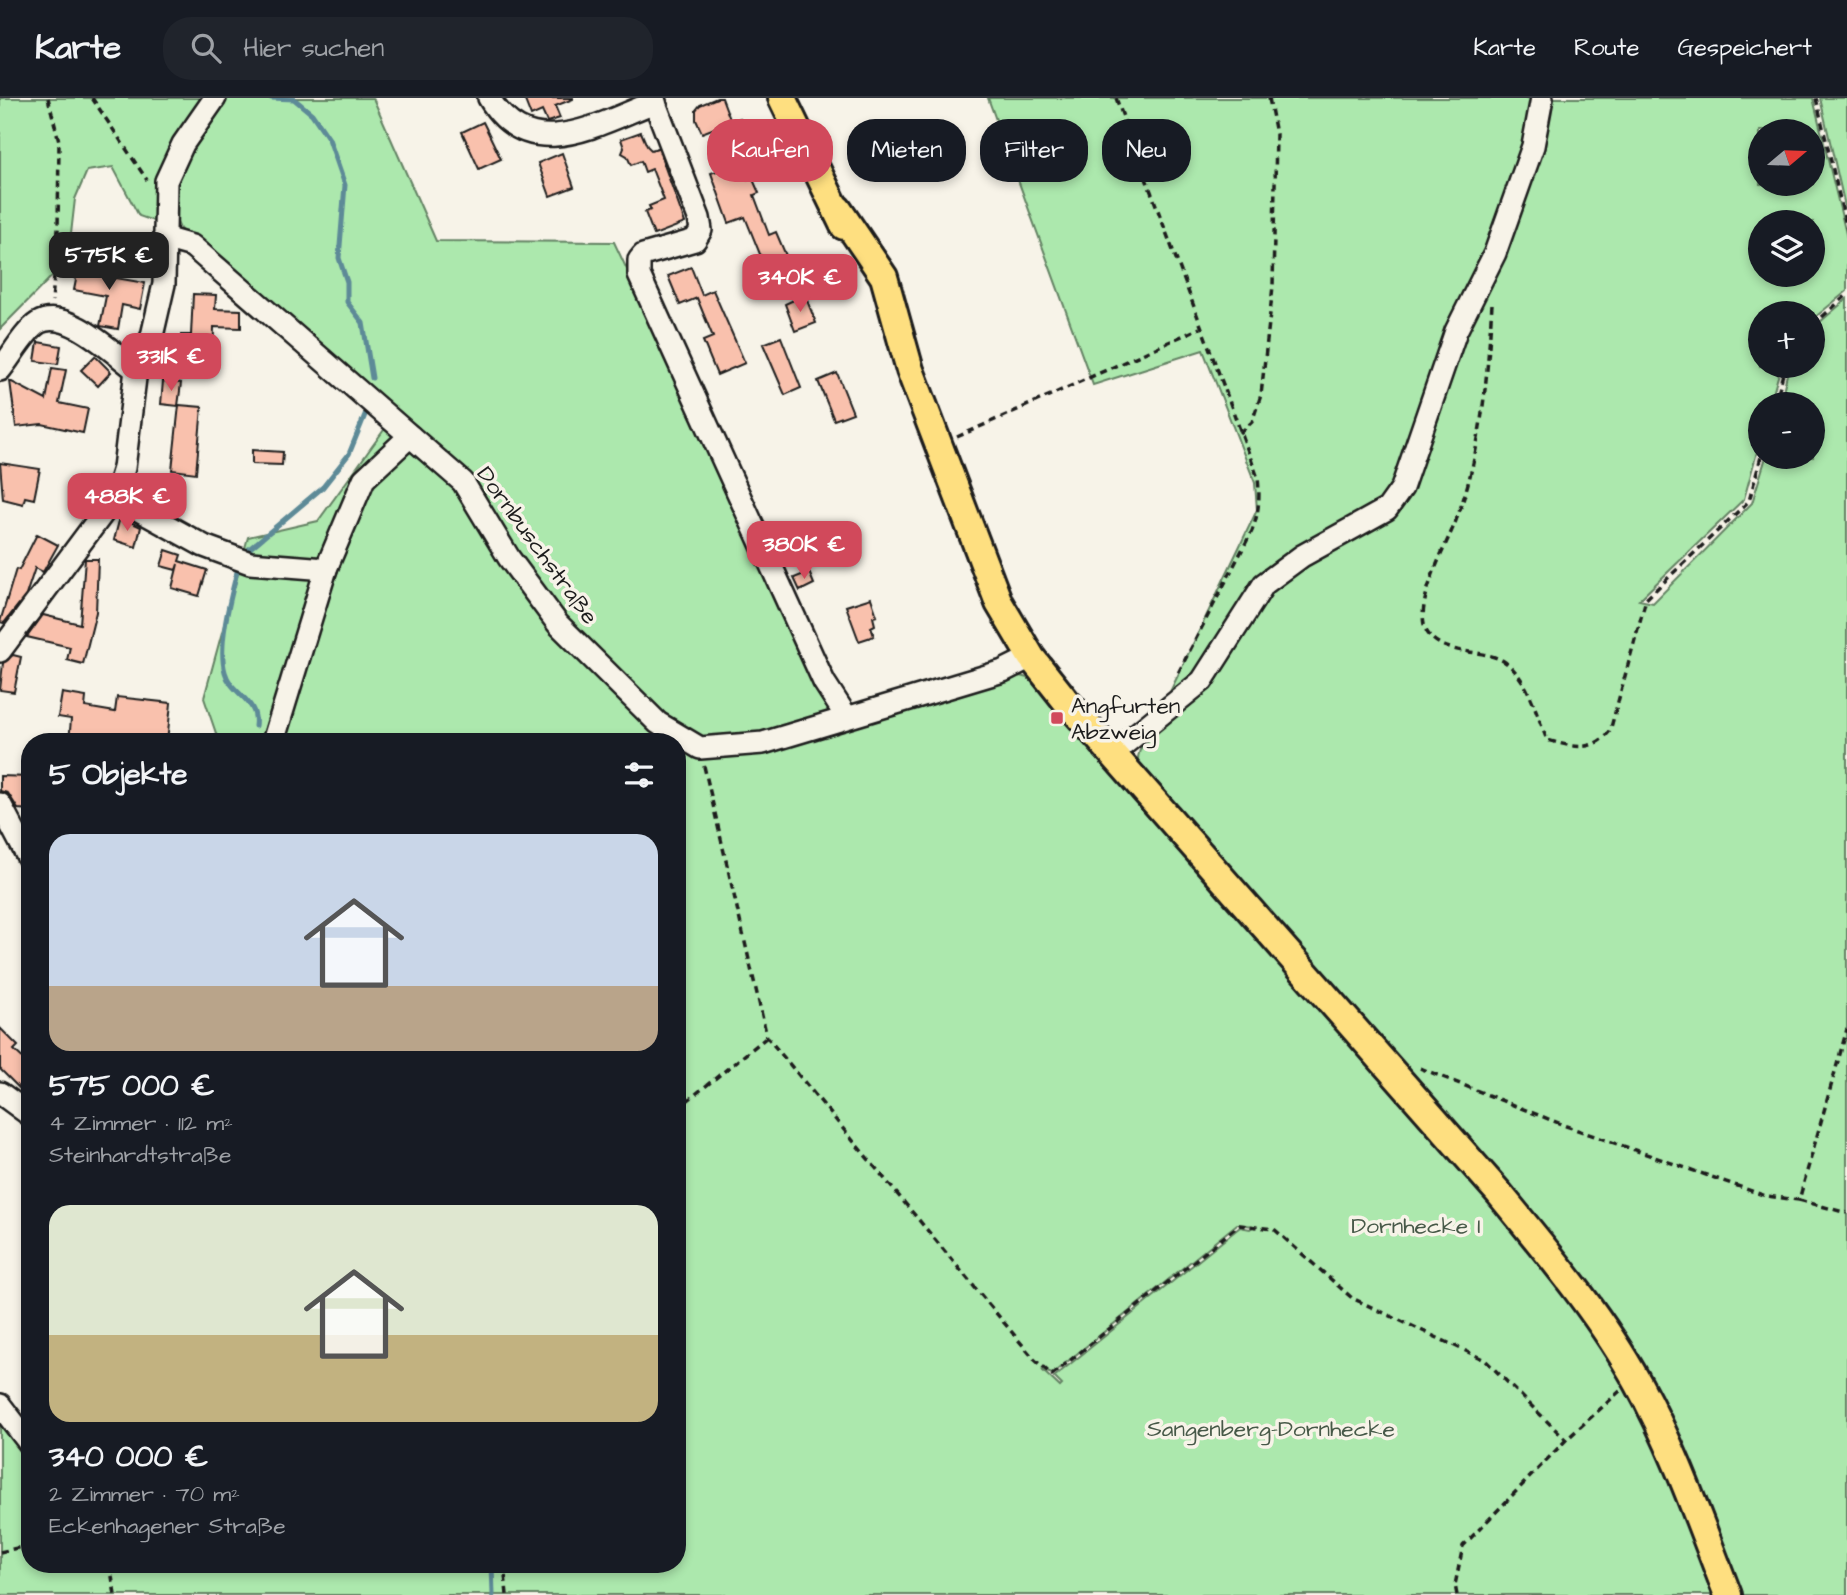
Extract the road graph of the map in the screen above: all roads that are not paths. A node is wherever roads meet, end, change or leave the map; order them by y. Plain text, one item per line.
1 (215, 98) edge
2 (489, 98) edge
3 (782, 98) edge
4 (1542, 98) edge
5 (654, 100) edge
6 (164, 237) junction
7 (0, 370) edge
8 (136, 370) junction
9 (410, 436) junction
10 (116, 497) junction
11 (326, 569) junction
12 (0, 651) edge
13 (1031, 656) junction
14 (846, 716) junction
15 (276, 733) edge
16 (675, 733) edge
17 (686, 740) edge
18 (1112, 754) junction
19 (0, 804) edge
20 (21, 845) edge
21 (0, 1093) edge
22 (21, 1108) edge
23 (0, 1405) edge
24 (21, 1432) edge
25 (1728, 1595) edge

1 - 6 street
2 - 5 street
3 - 13 main road
4 - 18 street
5 - 14 street
6 - 8 street
6 - 9 street, Dornbuschstraße
7 - 8 street
8 - 10 street
9 - 11 street
9 - 16 street, Dornbuschstraße
10 - 11 street
10 - 12 street
11 - 15 street
13 - 14 street
13 - 18 main road
14 - 17 street, Dornbuschstraße
18 - 25 main road
19 - 20 street
21 - 22 street
23 - 24 street

